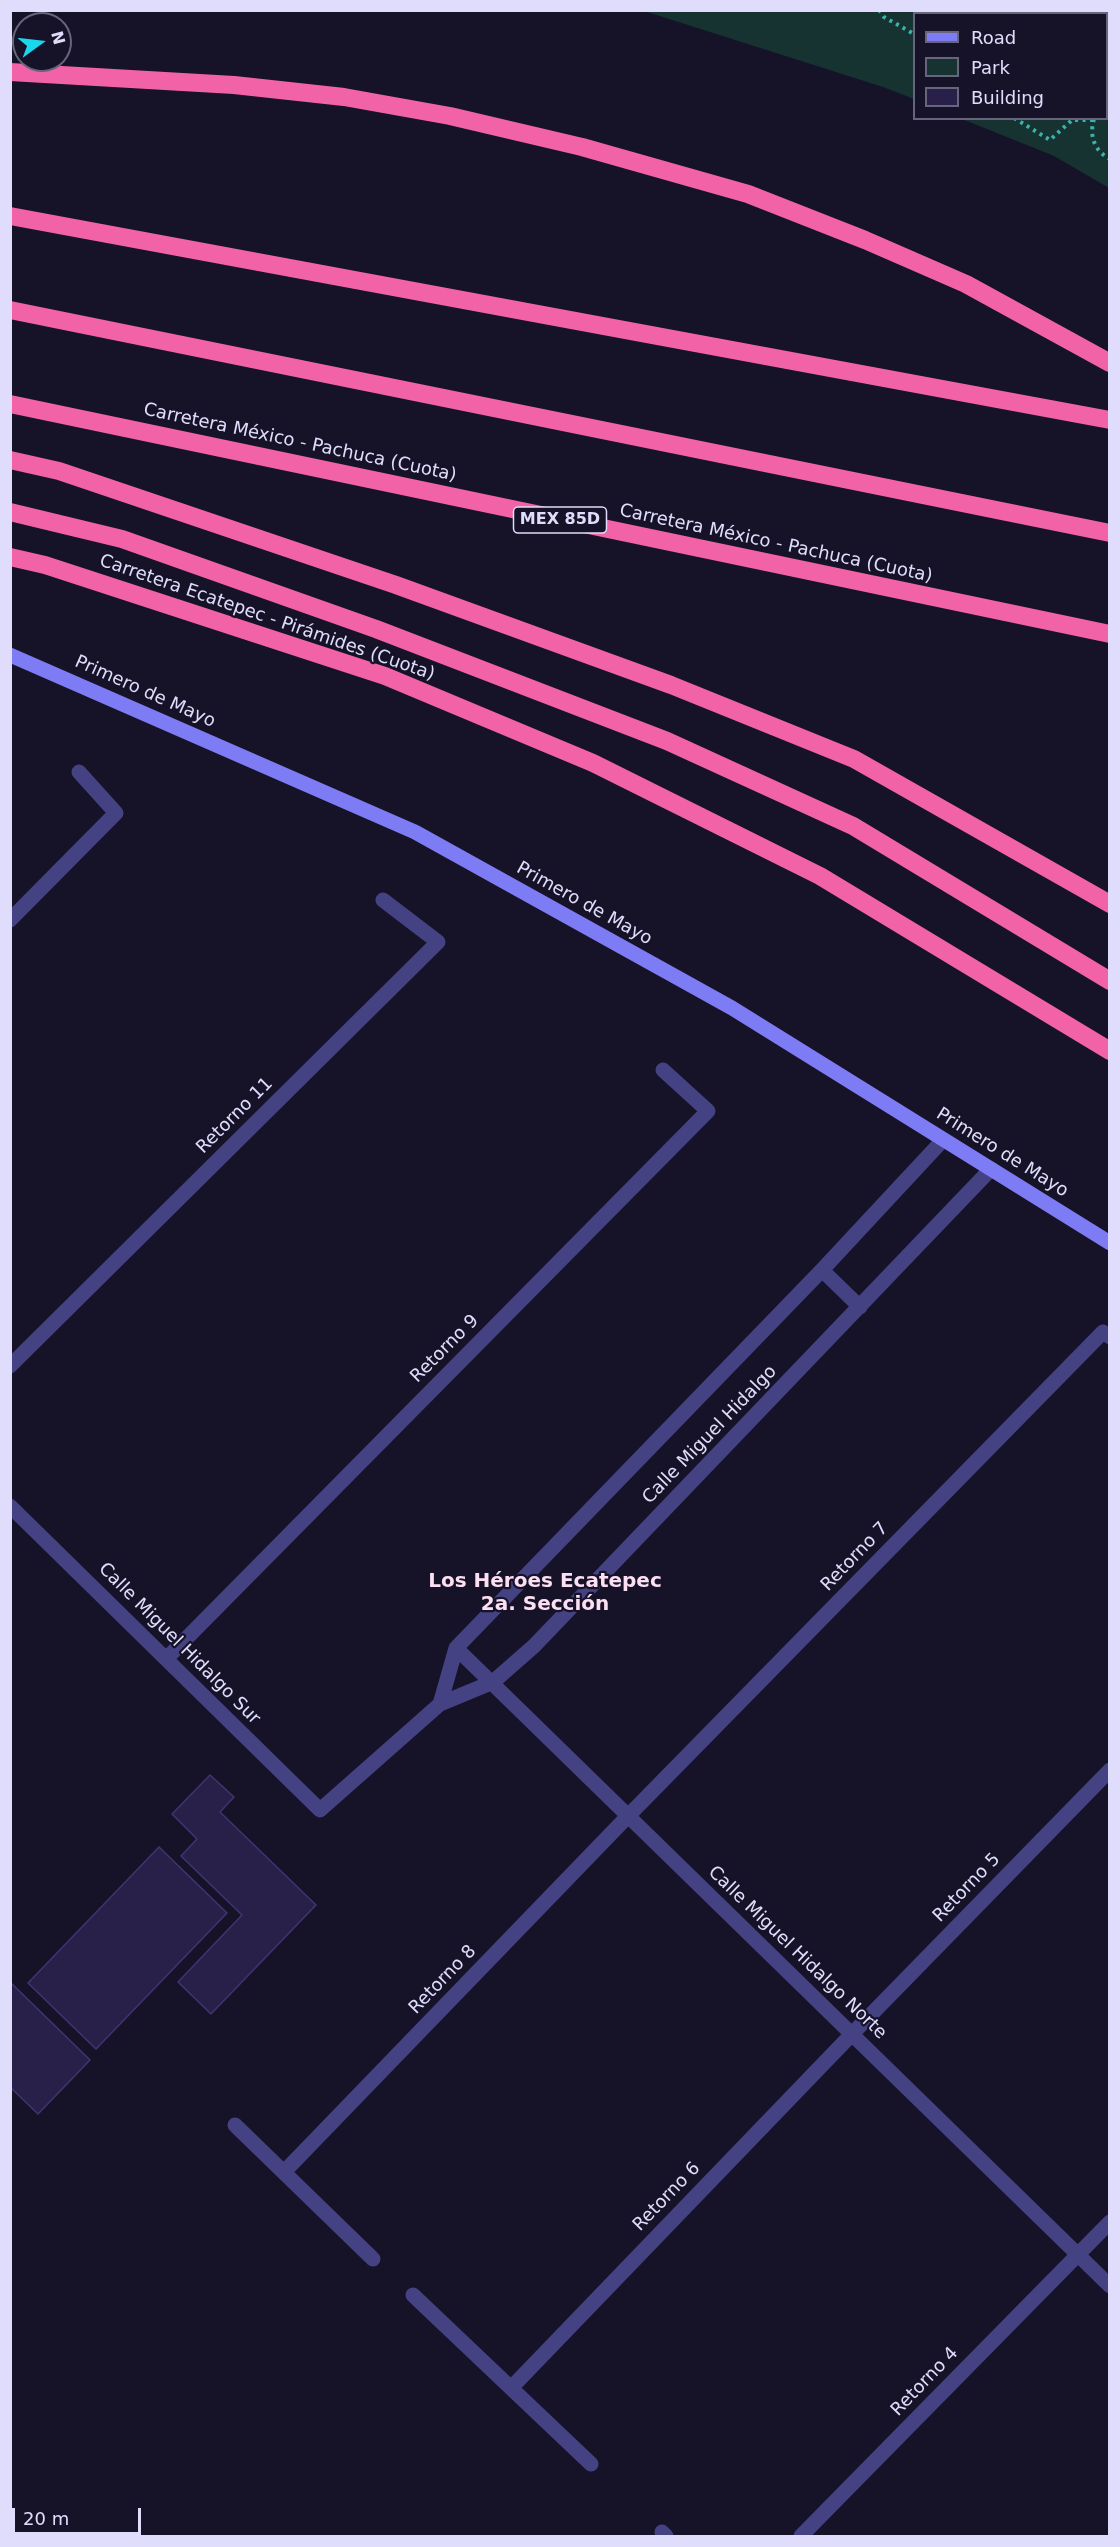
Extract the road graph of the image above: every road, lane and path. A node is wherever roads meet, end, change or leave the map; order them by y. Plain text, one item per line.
1 (879, 10) edge
2 (913, 33) edge
3 (10, 72) edge
4 (1017, 120) edge
5 (1072, 120) edge
6 (1094, 120) edge
7 (1110, 159) edge
8 (10, 216) edge
9 (10, 310) edge
10 (1110, 363) edge
11 (10, 404) edge
12 (1110, 420) edge
13 (10, 460) edge
14 (10, 512) edge
15 (1110, 533) edge
16 (10, 557) edge
17 (1110, 634) edge
18 (10, 655) edge
19 (79, 772) dead end
20 (383, 900) dead end
21 (1110, 904) edge
22 (10, 920) edge
23 (1110, 981) edge
24 (1110, 1051) edge
25 (663, 1070) dead end
26 (943, 1140) junction
27 (991, 1169) junction
28 (1110, 1243) edge
29 (822, 1270) junction
30 (860, 1307) junction
31 (1110, 1337) edge
32 (10, 1366) edge
33 (10, 1506) edge
34 (456, 1648) junction
35 (166, 1659) junction
36 (493, 1682) junction
37 (440, 1704) junction
38 (1110, 1770) edge
39 (320, 1810) joint
40 (629, 1815) junction
41 (852, 2034) junction
42 (235, 2125) dead end
43 (284, 2172) junction
44 (1110, 2222) edge
45 (1077, 2255) junction
46 (373, 2259) dead end
47 (1110, 2286) edge
48 (413, 2295) dead end
49 (511, 2388) junction
50 (591, 2464) dead end
51 (801, 2536) edge

1 - 2 path
3 - 10 highway
4 - 5 path
6 - 7 path
8 - 12 highway
9 - 15 highway
11 - 17 highway, Carretera México - Pachuca (Cuota) / MEX 85D
13 - 21 highway
14 - 23 highway
16 - 24 highway, Carretera Ecatepec - Pirámides (Cuota)
18 - 26 main road, Primero de Mayo
19 - 22 street
20 - 32 street, Retorno 11
25 - 35 street, Retorno 9
26 - 27 main road, Primero de Mayo
26 - 29 street, Calle Miguel Hidalgo
27 - 28 main road, Primero de Mayo
27 - 30 street, Calle Miguel Hidalgo
29 - 30 street
29 - 34 street, Calle Miguel Hidalgo
30 - 36 street, Calle Miguel Hidalgo
31 - 40 street, Retorno 7
33 - 35 street, Calle Miguel Hidalgo Sur
34 - 36 street, Calle Miguel Hidalgo Norte
34 - 37 street, Calle Miguel Hidalgo
35 - 39 street, Calle Miguel Hidalgo Sur
36 - 37 street, Calle Miguel Hidalgo
36 - 40 street, Calle Miguel Hidalgo Norte
37 - 39 street, Calle Miguel Hidalgo
38 - 41 street, Retorno 5
40 - 41 street, Calle Miguel Hidalgo Norte
40 - 43 street, Retorno 8
41 - 45 street, Calle Miguel Hidalgo Norte
41 - 49 street, Retorno 6
42 - 43 street
43 - 46 street
44 - 45 street, Retorno 4
45 - 47 street, Calle Miguel Hidalgo Norte
45 - 51 street, Retorno 4
48 - 49 street
49 - 50 street

